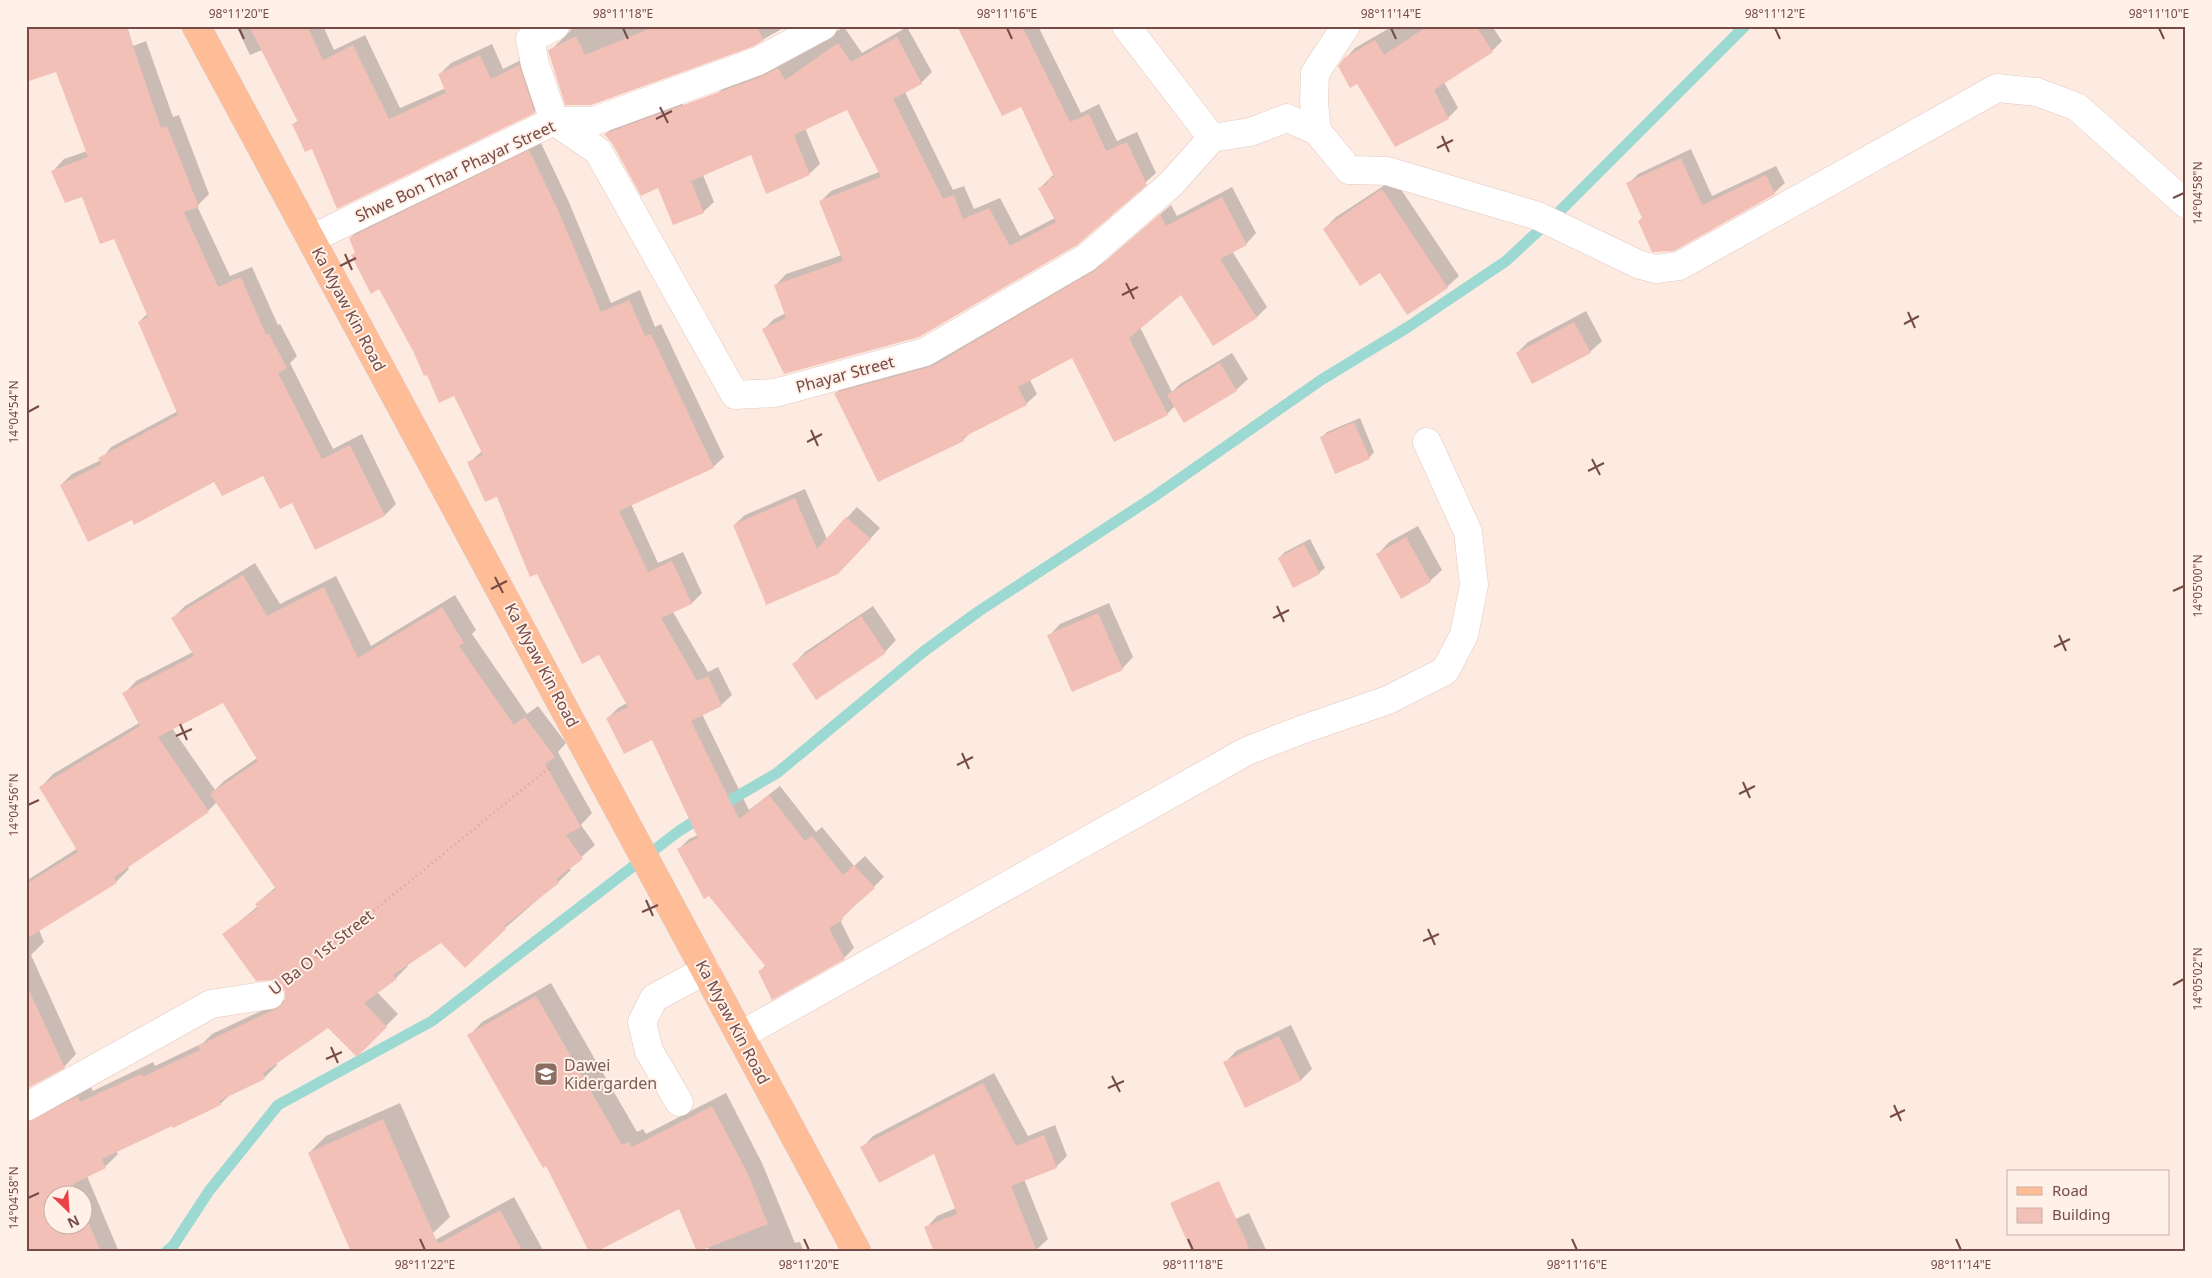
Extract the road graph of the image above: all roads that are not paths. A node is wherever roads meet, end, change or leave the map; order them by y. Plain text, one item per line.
1 (196, 26) edge
2 (555, 26) edge
3 (823, 26) edge
4 (1126, 26) edge
5 (1346, 26) edge
6 (554, 122) junction
7 (1317, 131) junction
8 (1212, 138) junction
9 (2186, 204) edge
10 (311, 239) junction
11 (1427, 442) dead end
12 (706, 970) junction
13 (270, 995) road end
14 (741, 1035) junction
15 (679, 1102) dead end
16 (26, 1106) edge
17 (857, 1252) edge

1 - 10 main road, Ka Myaw Kin Road
2 - 6 street
3 - 6 street, Shwe Bon Thar Phayar Street
4 - 8 street
5 - 7 street
6 - 8 street, Phayar Street
6 - 10 street, Shwe Bon Thar Phayar Street
7 - 8 street
7 - 9 street
10 - 12 main road, Ka Myaw Kin Road
11 - 14 street
12 - 14 main road, Ka Myaw Kin Road
12 - 15 street
13 - 16 street, U Ba O 1st Street
14 - 17 main road, Ka Myaw Kin Road

